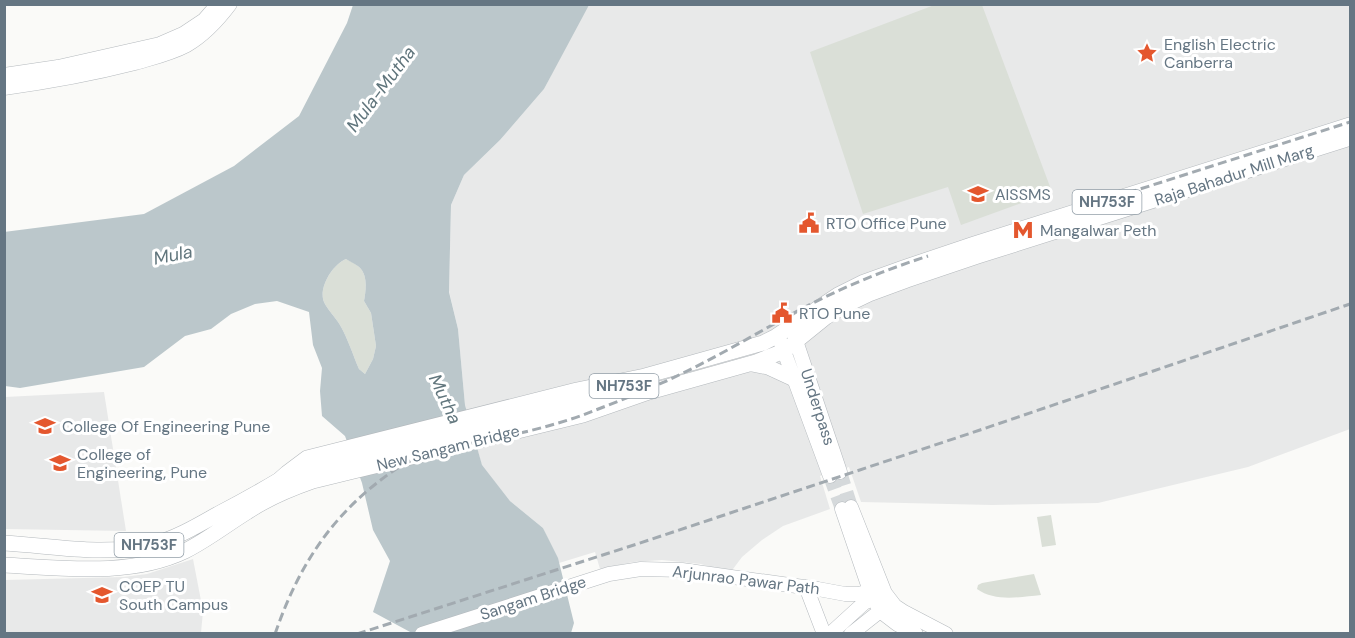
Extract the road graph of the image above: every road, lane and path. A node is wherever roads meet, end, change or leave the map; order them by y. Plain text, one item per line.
1 (218, 4) edge
2 (230, 4) edge
3 (59, 74) junction
4 (4, 75) edge
5 (4, 88) edge
6 (1350, 125) edge
7 (1350, 138) edge
8 (1134, 200) junction
9 (791, 326) junction
10 (778, 335) junction
11 (796, 342) junction
12 (784, 351) junction
13 (751, 363) junction
14 (667, 370) junction
15 (794, 379) junction
16 (609, 398) junction
17 (580, 402) junction
18 (310, 469) junction
19 (847, 508) tunnel mouth
20 (4, 543) edge
21 (4, 565) edge
22 (609, 574) joint
23 (806, 587) junction
24 (874, 589) junction
25 (895, 606) junction
26 (880, 611) junction
27 (422, 633) edge
28 (824, 633) edge
29 (830, 633) edge
30 (851, 633) edge
31 (916, 633) edge
32 (946, 633) edge

1 - 3 main road
2 - 3 main road
3 - 4 main road
3 - 5 main road
6 - 8 highway, Raja Bahadur Mill Marg / NH753F
7 - 8 highway, Raja Bahadur Mill Marg / NH753F
8 - 9 highway, Raja Bahadur Mill Marg / NH753F
8 - 11 highway, Raja Bahadur Mill Marg / NH753F
9 - 10 highway, Raja Bahadur Mill Marg / NH753F
9 - 11 main road, Underpass
10 - 12 main road, Underpass
10 - 14 highway, Raja Bahadur Mill Marg / NH753F
11 - 12 highway, Raja Bahadur Mill Marg / NH753F
11 - 15 main road, Underpass
12 - 13 highway, Raja Bahadur Mill Marg / NH753F
12 - 15 main road, Underpass
13 - 15 highway
13 - 16 highway, Raja Bahadur Mill Marg / NH753F
14 - 16 highway, Raja Bahadur Mill Marg / NH753F
14 - 17 highway, Raja Bahadur Mill Marg / NH753F
16 - 17 highway, Raja Bahadur Mill Marg / NH753F
17 - 18 highway, New Sangam Bridge / NH753F
17 - 18 highway, New Sangam Bridge / NH753F
18 - 20 highway, NH753F
18 - 21 highway, NH753F
19 - 24 main road
22 - 23 main road, Arjunrao Pawar Path
22 - 27 main road, Sangam Bridge
23 - 24 main road, Arjunrao Pawar Path
23 - 28 main road
24 - 25 main road
24 - 26 main road
24 - 29 main road
25 - 26 main road
25 - 32 main road
26 - 30 main road
26 - 31 main road

